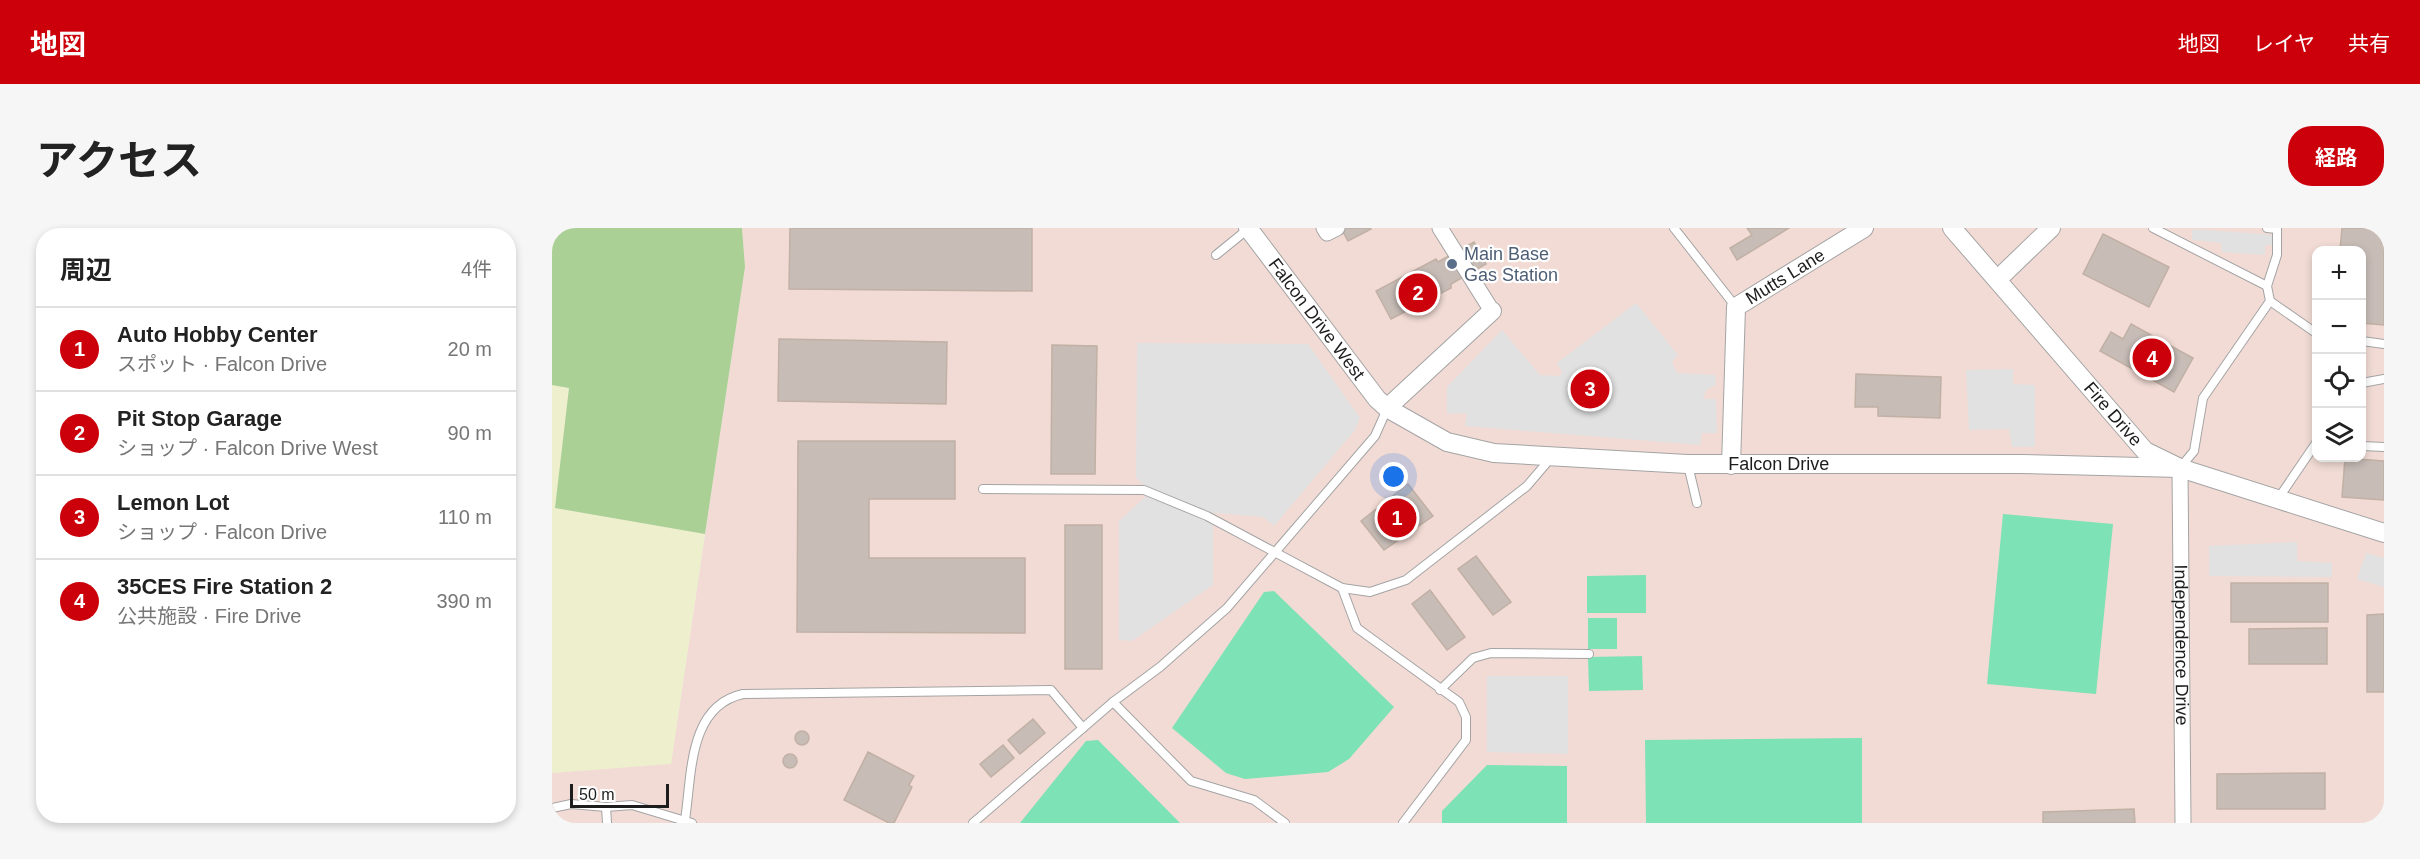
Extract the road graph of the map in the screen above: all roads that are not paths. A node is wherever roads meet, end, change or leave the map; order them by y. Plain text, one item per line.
1 (1249, 228) edge
2 (1324, 228) edge
3 (1337, 228) edge
4 (1440, 228) edge
5 (1674, 228) edge
6 (1864, 228) edge
7 (1952, 228) edge
8 (2051, 228) edge
9 (2153, 228) edge
10 (2267, 228) edge
11 (2277, 228) edge
12 (1216, 255) dead end
13 (1998, 279) junction
14 (2267, 286) junction
15 (2270, 301) junction
16 (1736, 307) junction
17 (1492, 311) joint
18 (2312, 330) edge
19 (2366, 342) edge
20 (2384, 344) edge
21 (2384, 380) edge
22 (2366, 382) edge
23 (1387, 408) junction
24 (2366, 446) edge
25 (2384, 447) edge
26 (2312, 449) edge
27 (1551, 458) junction
28 (1687, 464) junction
29 (1731, 465) junction
30 (2180, 468) junction
31 (983, 489) dead end
32 (2277, 500) junction
33 (1697, 503) dead end
34 (2384, 533) edge
35 (1273, 552) junction
36 (1342, 588) junction
37 (1589, 654) dead end
38 (1440, 690) junction
39 (1113, 702) junction
40 (1083, 728) junction
41 (606, 807) junction
42 (552, 808) edge
43 (688, 821) edge
44 (606, 823) edge
45 (973, 823) edge
46 (1284, 823) edge
47 (1403, 823) edge
48 (2183, 823) edge

1 - 12 lane
1 - 23 street, Falcon Drive West
2 - 3 street
4 - 17 street
5 - 16 lane
6 - 16 street, Mutts Lane
7 - 13 street, Fire Drive
8 - 13 street
9 - 14 lane
10 - 11 lane
11 - 14 lane
13 - 30 street, Fire Drive
14 - 15 lane
15 - 18 lane
15 - 30 lane
16 - 29 street
17 - 23 street
19 - 20 lane
21 - 22 lane
23 - 27 street, Falcon Drive
23 - 35 lane
24 - 25 lane
26 - 32 lane
27 - 28 street, Falcon Drive
27 - 36 lane
28 - 29 street, Falcon Drive
28 - 33 lane
29 - 30 street, Falcon Drive
30 - 32 street
30 - 48 street, Independence Drive
31 - 35 lane
32 - 34 street
35 - 36 lane
35 - 39 lane
36 - 38 lane
37 - 38 lane
38 - 47 lane
39 - 40 lane
39 - 46 lane
40 - 43 lane
40 - 45 lane
41 - 42 lane
41 - 43 lane
41 - 44 lane

